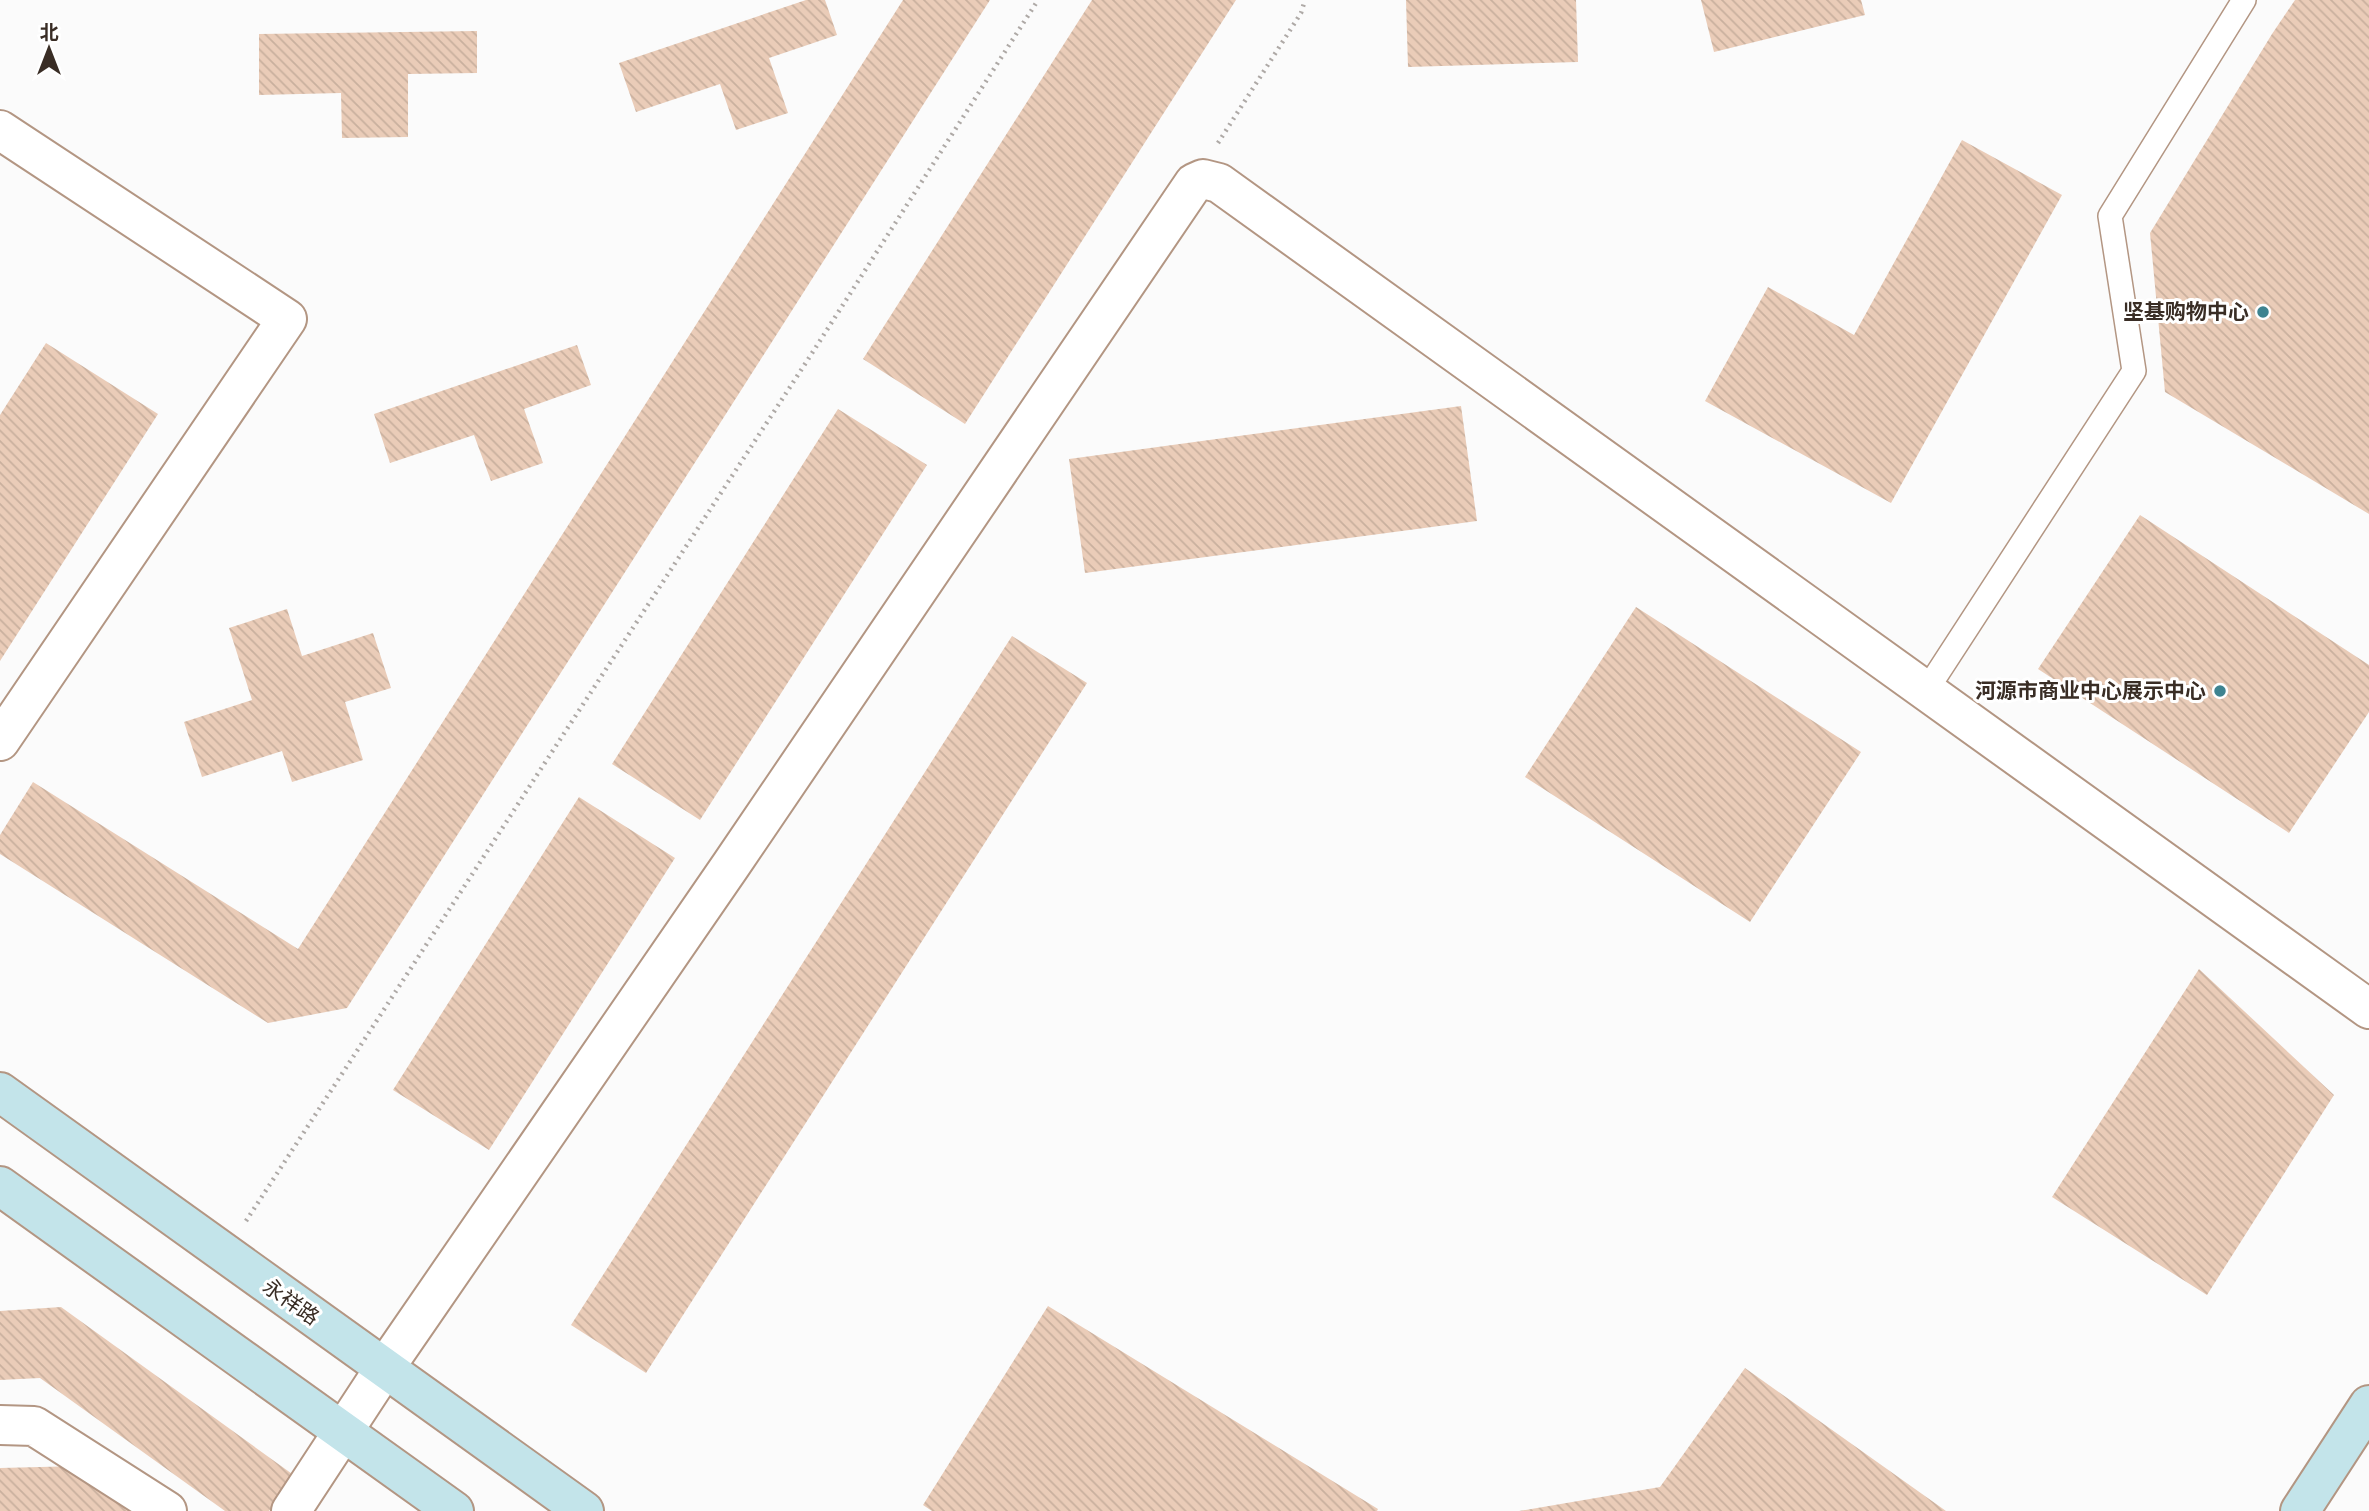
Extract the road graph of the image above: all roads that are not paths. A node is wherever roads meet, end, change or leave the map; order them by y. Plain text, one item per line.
1 (2244, 0) edge
2 (0, 130) edge
3 (1926, 691) junction
4 (0, 741) edge
5 (2369, 1009) edge
6 (0, 1093) edge
7 (0, 1186) edge
8 (384, 1369) junction
9 (2369, 1405) edge
10 (0, 1425) edge
11 (167, 1511) edge
12 (291, 1511) edge
13 (454, 1511) edge
14 (583, 1511) edge
15 (2301, 1511) edge

1 - 3 lane
2 - 4 street
3 - 5 street
3 - 8 street
6 - 8 street, 永祥路
7 - 13 street
8 - 12 street
8 - 14 street, 永祥路
9 - 15 street
10 - 11 street

